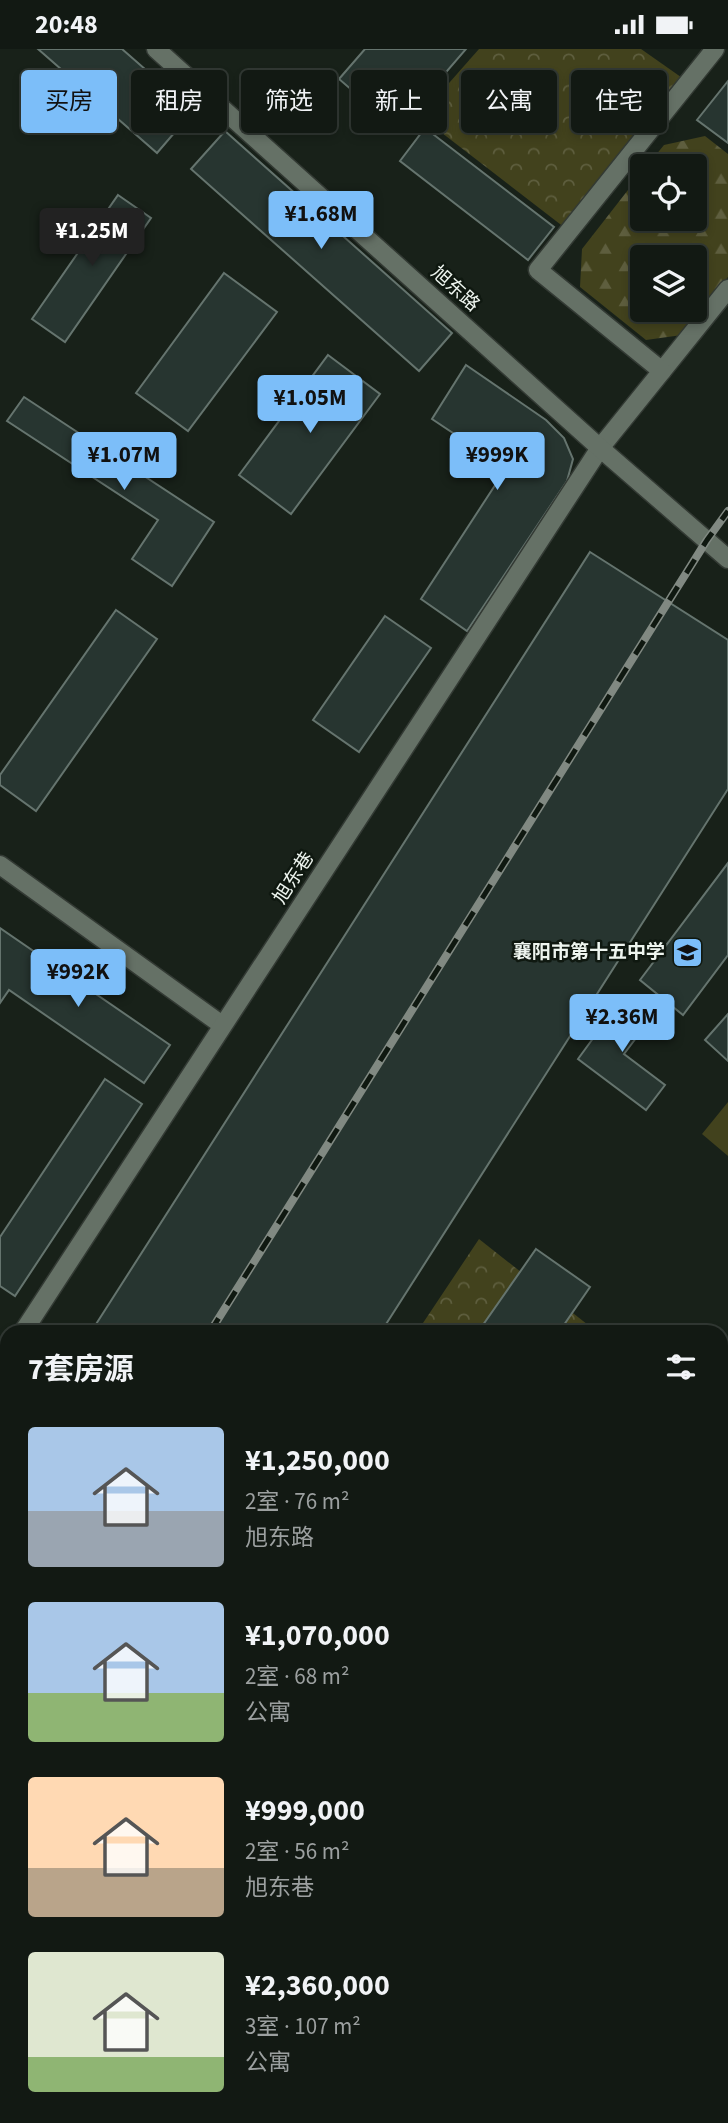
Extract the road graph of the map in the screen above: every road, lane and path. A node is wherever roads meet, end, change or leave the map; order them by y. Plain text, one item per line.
1 (156, 49) edge
2 (715, 49) edge
3 (728, 289) edge
4 (662, 371) junction
5 (600, 448) junction
6 (728, 559) edge
7 (0, 865) edge
8 (222, 1025) junction
9 (28, 1325) edge

1 - 5 street, 旭东路
2 - 4 street
3 - 4 street, 旭东巷
4 - 5 street, 旭东巷
5 - 6 street, 旭东路
5 - 8 street, 旭东巷
7 - 8 street
8 - 9 street, 旭东巷

